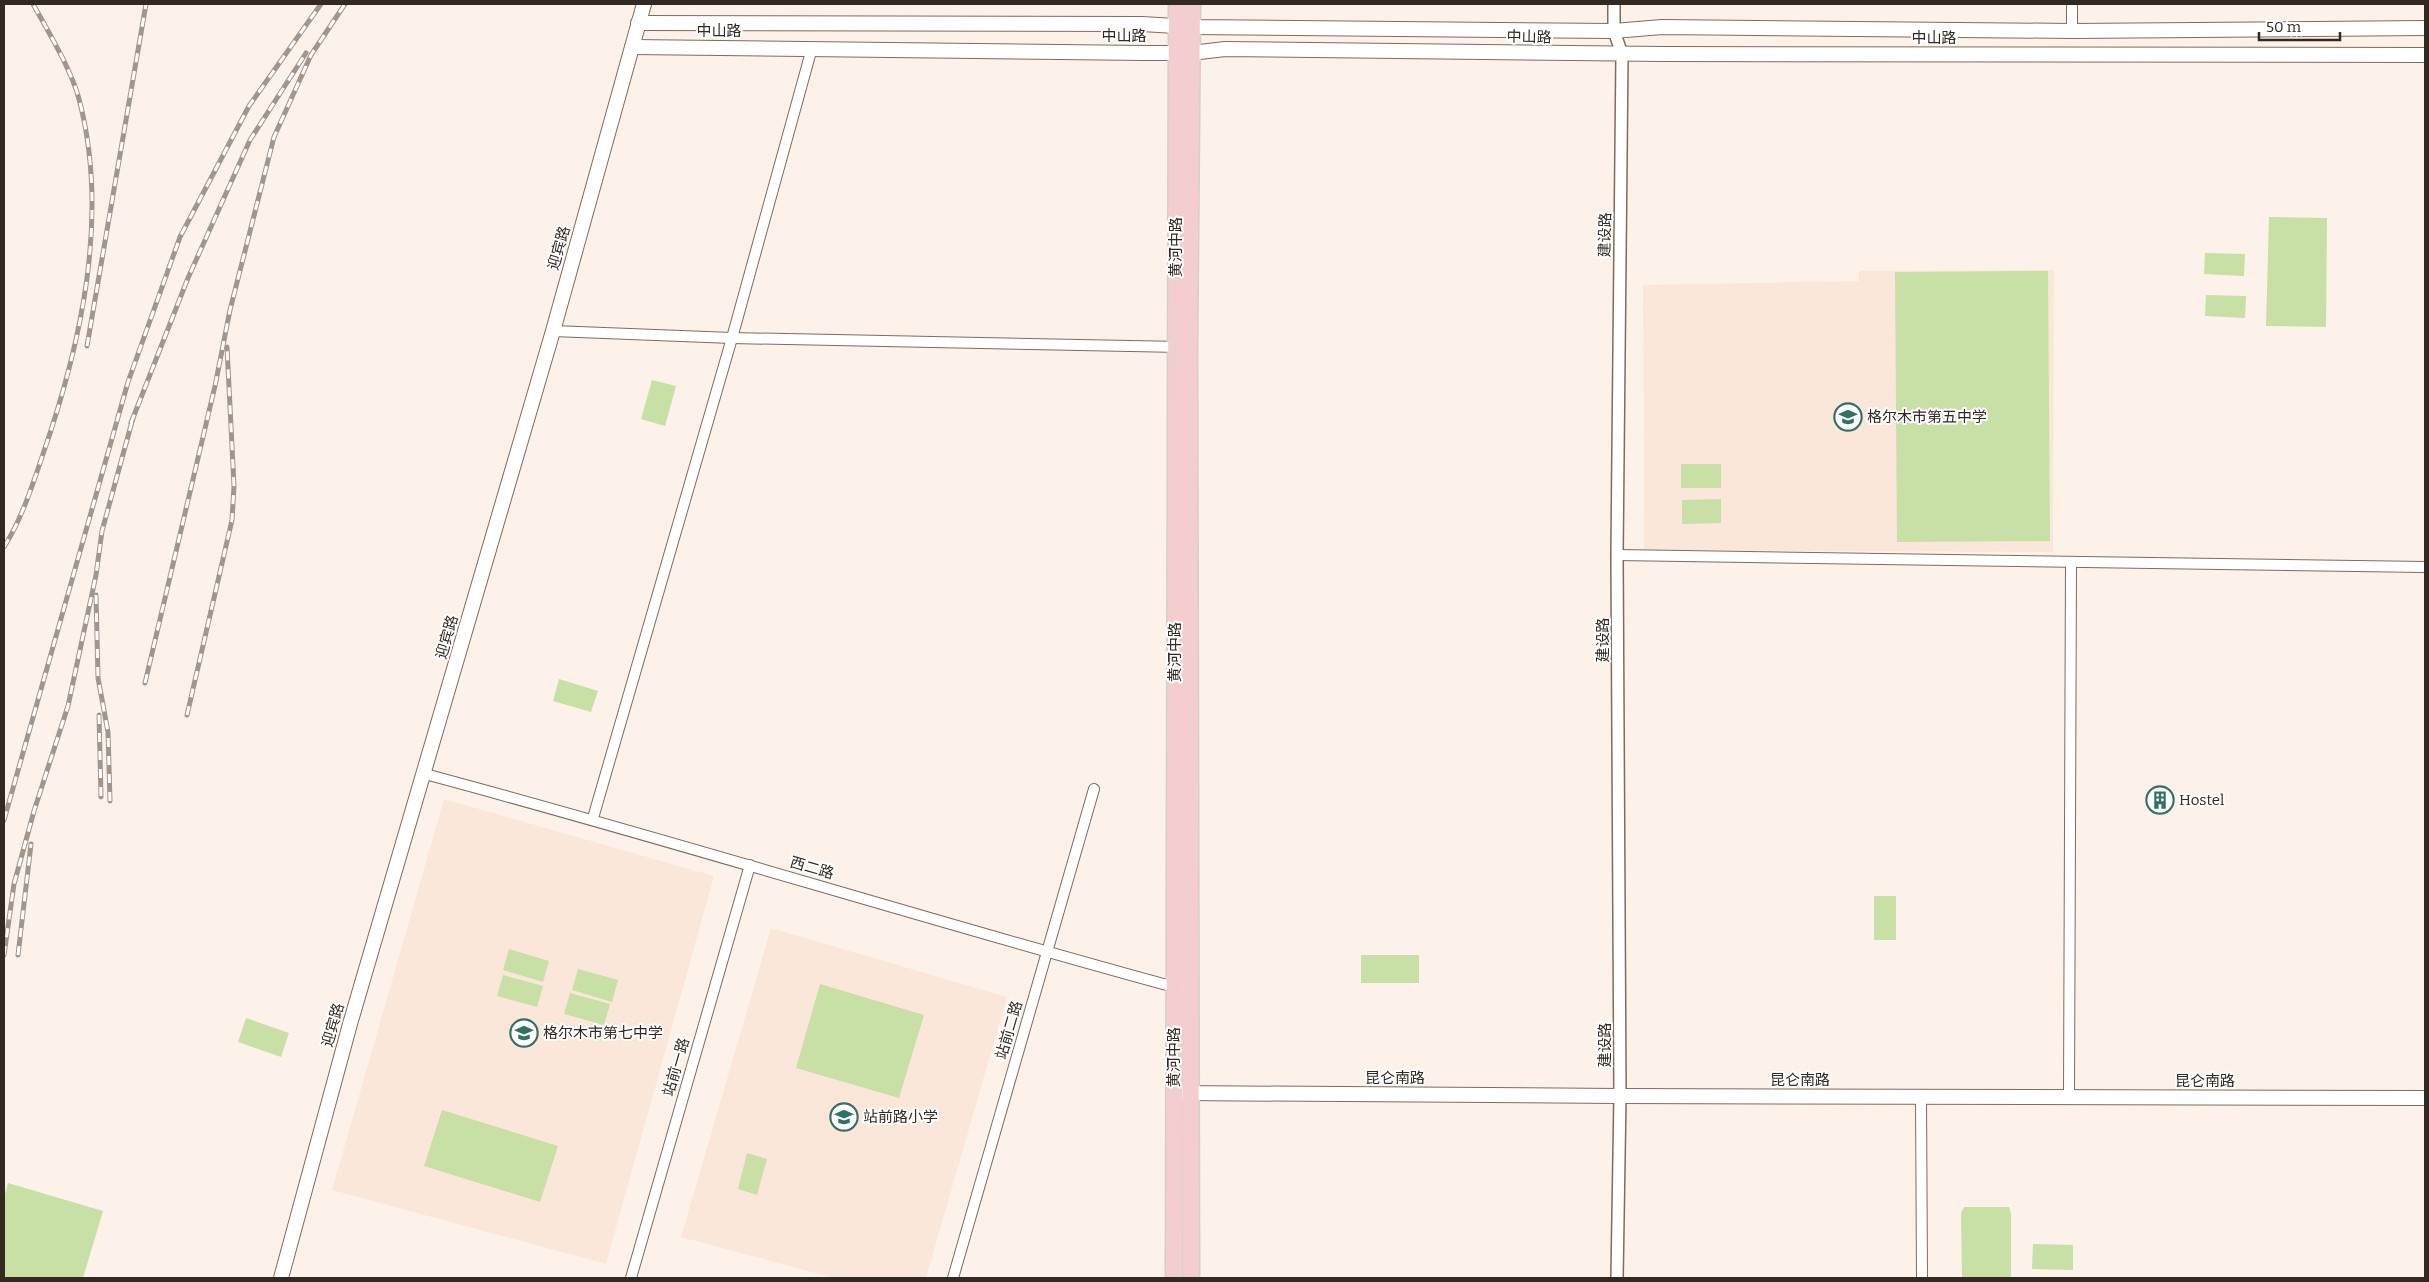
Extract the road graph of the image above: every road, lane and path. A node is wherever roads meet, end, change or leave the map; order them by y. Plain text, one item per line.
1 (644, 4) edge
2 (1177, 4) edge
3 (1192, 4) edge
4 (1614, 4) edge
5 (2072, 4) edge
6 (638, 23) junction
7 (1185, 26) junction
8 (2425, 28) edge
9 (1614, 31) junction
10 (2072, 31) junction
11 (632, 47) junction
12 (812, 48) junction
13 (1183, 53) junction
14 (1622, 54) junction
15 (2425, 54) edge
16 (553, 331) junction
17 (732, 338) junction
18 (1182, 347) junction
19 (1617, 555) junction
20 (2071, 562) junction
21 (2425, 567) edge
22 (424, 774) junction
23 (1094, 789) dead end
24 (592, 818) junction
25 (750, 865) junction
26 (1047, 953) junction
27 (1191, 986) junction
28 (1174, 987) junction
29 (1191, 1092) junction
30 (1174, 1093) junction
31 (1620, 1096) junction
32 (1921, 1096) junction
33 (2069, 1097) junction
34 (2425, 1098) edge
35 (281, 1278) edge
36 (631, 1278) edge
37 (953, 1278) edge
38 (1174, 1278) edge
39 (1191, 1278) edge
40 (1617, 1278) edge
41 (1922, 1278) edge

1 - 6 main road, 迎宾路
2 - 7 highway
3 - 7 highway
4 - 9 street, 建设路
5 - 10 street
6 - 7 main road, 中山路
6 - 11 main road, 迎宾路
7 - 9 main road, 中山路
7 - 13 highway, 黄河中路
8 - 10 main road, 中山路
9 - 10 main road, 中山路
9 - 14 street, 建设路
11 - 12 main road, 中山路
11 - 16 main road, 迎宾路
12 - 13 main road, 中山路
12 - 17 street
13 - 14 main road, 中山路
13 - 18 highway, 黄河中路
14 - 15 main road, 中山路
14 - 19 street, 建设路
16 - 17 street
16 - 22 main road, 迎宾路
17 - 18 street
17 - 24 street
18 - 27 highway, 黄河中路
18 - 28 highway, 黄河中路
19 - 20 street
19 - 31 street, 建设路
20 - 21 street
20 - 33 street
22 - 24 street, 西二路
22 - 35 main road, 迎宾路
23 - 26 street, 站前二路
24 - 25 street, 西二路
25 - 26 street, 西二路
25 - 36 street, 站前一路
26 - 28 street, 西二路
26 - 37 street, 站前二路
27 - 28 street, 西二路
27 - 29 highway, 黄河中路
28 - 30 highway, 黄河中路
29 - 30 main road, 昆仑南路
29 - 31 main road, 昆仑南路
29 - 39 highway, 黄河中路
30 - 38 highway, 黄河中路
31 - 32 main road, 昆仑南路
31 - 40 street, 建设路
32 - 33 main road, 昆仑南路
32 - 41 street
33 - 34 main road, 昆仑南路

